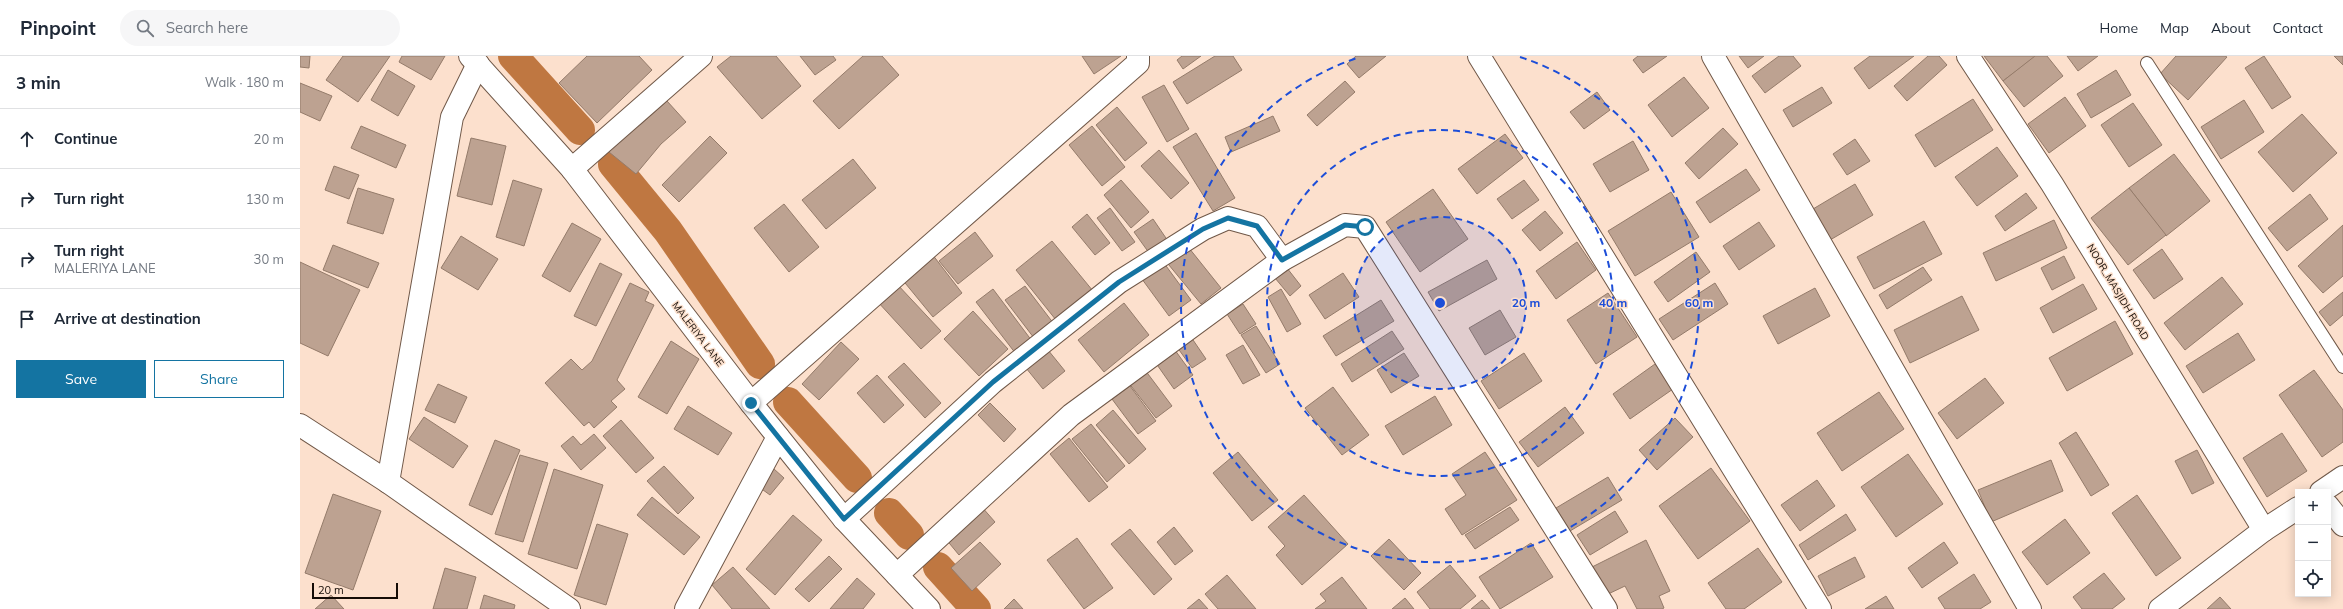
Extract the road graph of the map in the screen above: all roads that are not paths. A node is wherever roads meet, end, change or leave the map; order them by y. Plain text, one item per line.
1 (701, 56) edge
2 (1138, 56) edge
3 (1479, 56) edge
4 (1713, 56) edge
5 (1968, 56) edge
6 (474, 60) edge
7 (2147, 63) dead end
8 (572, 169) junction
9 (1282, 260) junction
10 (2343, 367) edge
11 (751, 403) junction
12 (300, 425) edge
13 (778, 437) junction
14 (2343, 477) edge
15 (388, 482) junction
16 (2325, 489) edge
17 (2295, 510) edge
18 (2331, 510) edge
19 (844, 519) junction
20 (2343, 525) edge
21 (2264, 530) junction
22 (897, 575) junction
23 (569, 609) edge
24 (686, 609) edge
25 (929, 609) edge
26 (1606, 609) edge
27 (1820, 609) edge
28 (2030, 609) edge
29 (2160, 609) edge

1 - 8 street
2 - 11 street
3 - 27 street
4 - 28 street
5 - 21 street, NOOR_MASJIDH ROAD
6 - 8 street, MALERIYA LANE
6 - 15 street
7 - 10 lane
8 - 11 street, MALERIYA LANE
9 - 19 street
9 - 22 street
9 - 26 street
11 - 13 street, MALERIYA LANE
12 - 15 street
13 - 19 street, MALERIYA LANE
13 - 24 street
14 - 16 street
15 - 23 street
17 - 21 street
18 - 20 street
19 - 22 street, MALERIYA LANE
21 - 29 street
22 - 25 street, MALERIYA LANE

